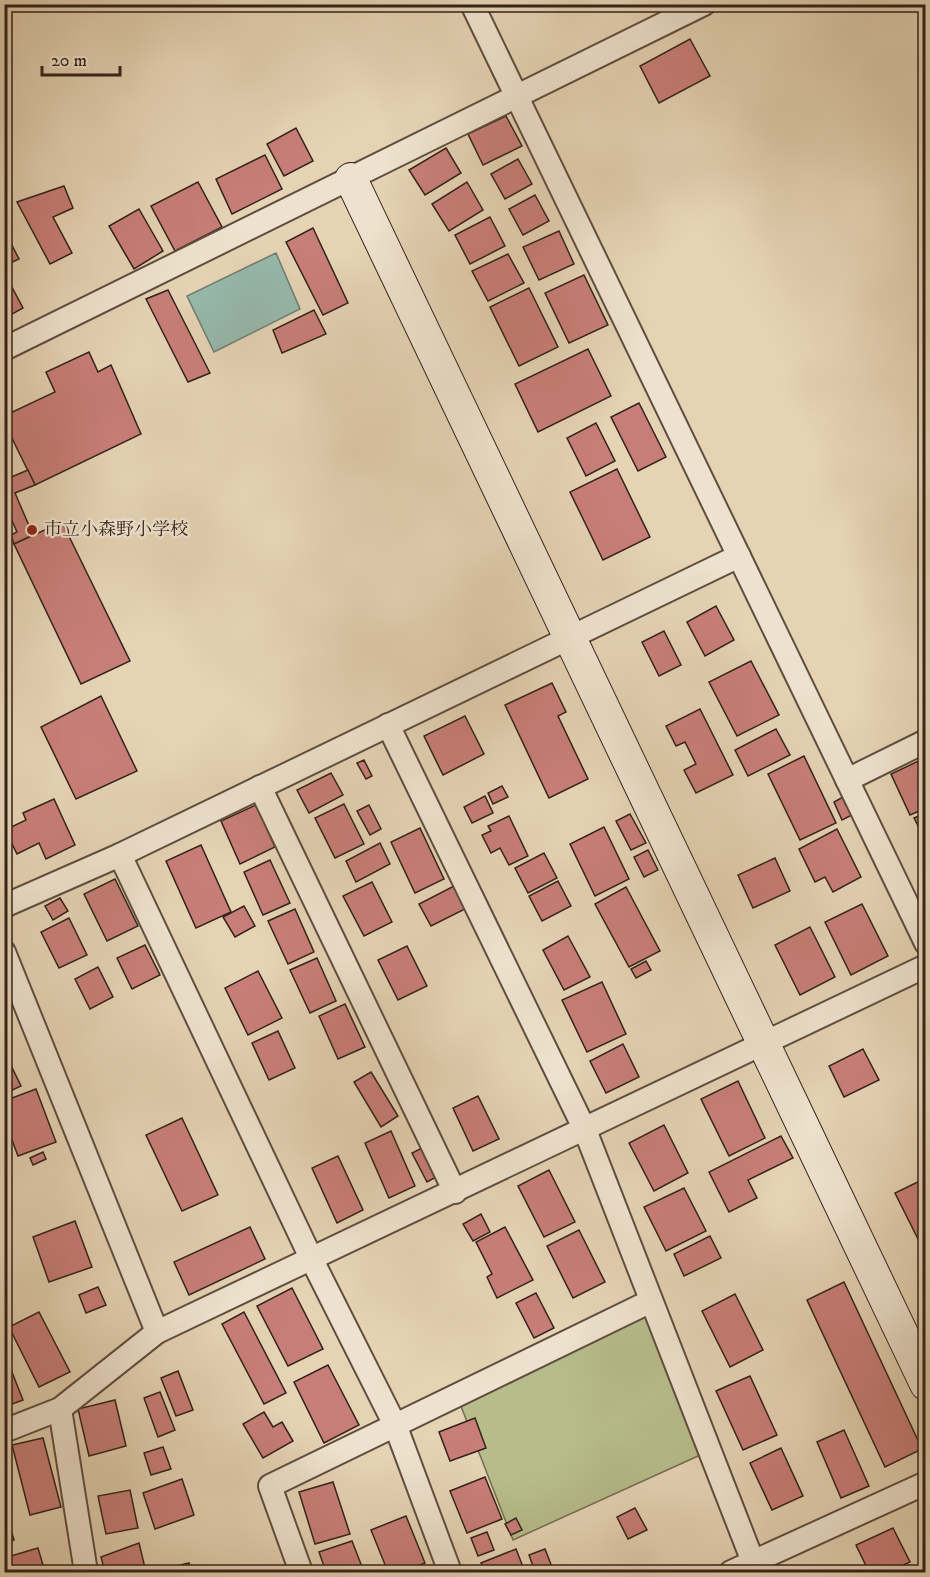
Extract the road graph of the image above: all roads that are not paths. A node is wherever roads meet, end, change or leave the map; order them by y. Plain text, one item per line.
1 (472, 4) edge
2 (704, 4) edge
3 (517, 96) junction
4 (351, 179) junction
5 (4, 349) edge
6 (739, 556) junction
7 (570, 639) junction
8 (388, 725) junction
9 (926, 741) edge
10 (847, 780) junction
11 (260, 787) junction
12 (120, 855) junction
13 (4, 906) edge
14 (926, 943) edge
15 (4, 952) edge
16 (926, 966) edge
17 (763, 1044) junction
18 (585, 1130) junction
19 (454, 1192) junction
20 (312, 1260) junction
21 (651, 1301) junction
22 (157, 1332) junction
23 (926, 1384) edge
24 (60, 1409) junction
25 (396, 1426) junction
26 (4, 1431) edge
27 (926, 1483) edge
28 (755, 1567) edge
29 (86, 1572) edge
30 (301, 1572) edge
31 (450, 1572) edge
32 (731, 1572) edge

1 - 3 street
2 - 3 street
3 - 4 street
3 - 6 street
4 - 5 street
4 - 7 street
6 - 7 street
6 - 10 street
7 - 8 street
7 - 17 street
8 - 11 street
8 - 18 street
9 - 10 street
10 - 14 street
11 - 12 street
11 - 19 street
12 - 13 street
12 - 20 street
15 - 22 street
16 - 17 street
17 - 18 street
17 - 23 street
18 - 19 street
18 - 21 street
19 - 20 street
20 - 22 street
20 - 25 street
21 - 25 street
21 - 28 street
22 - 24 street
24 - 26 street
24 - 29 street
25 - 30 street
25 - 31 street
27 - 28 street
28 - 32 street

